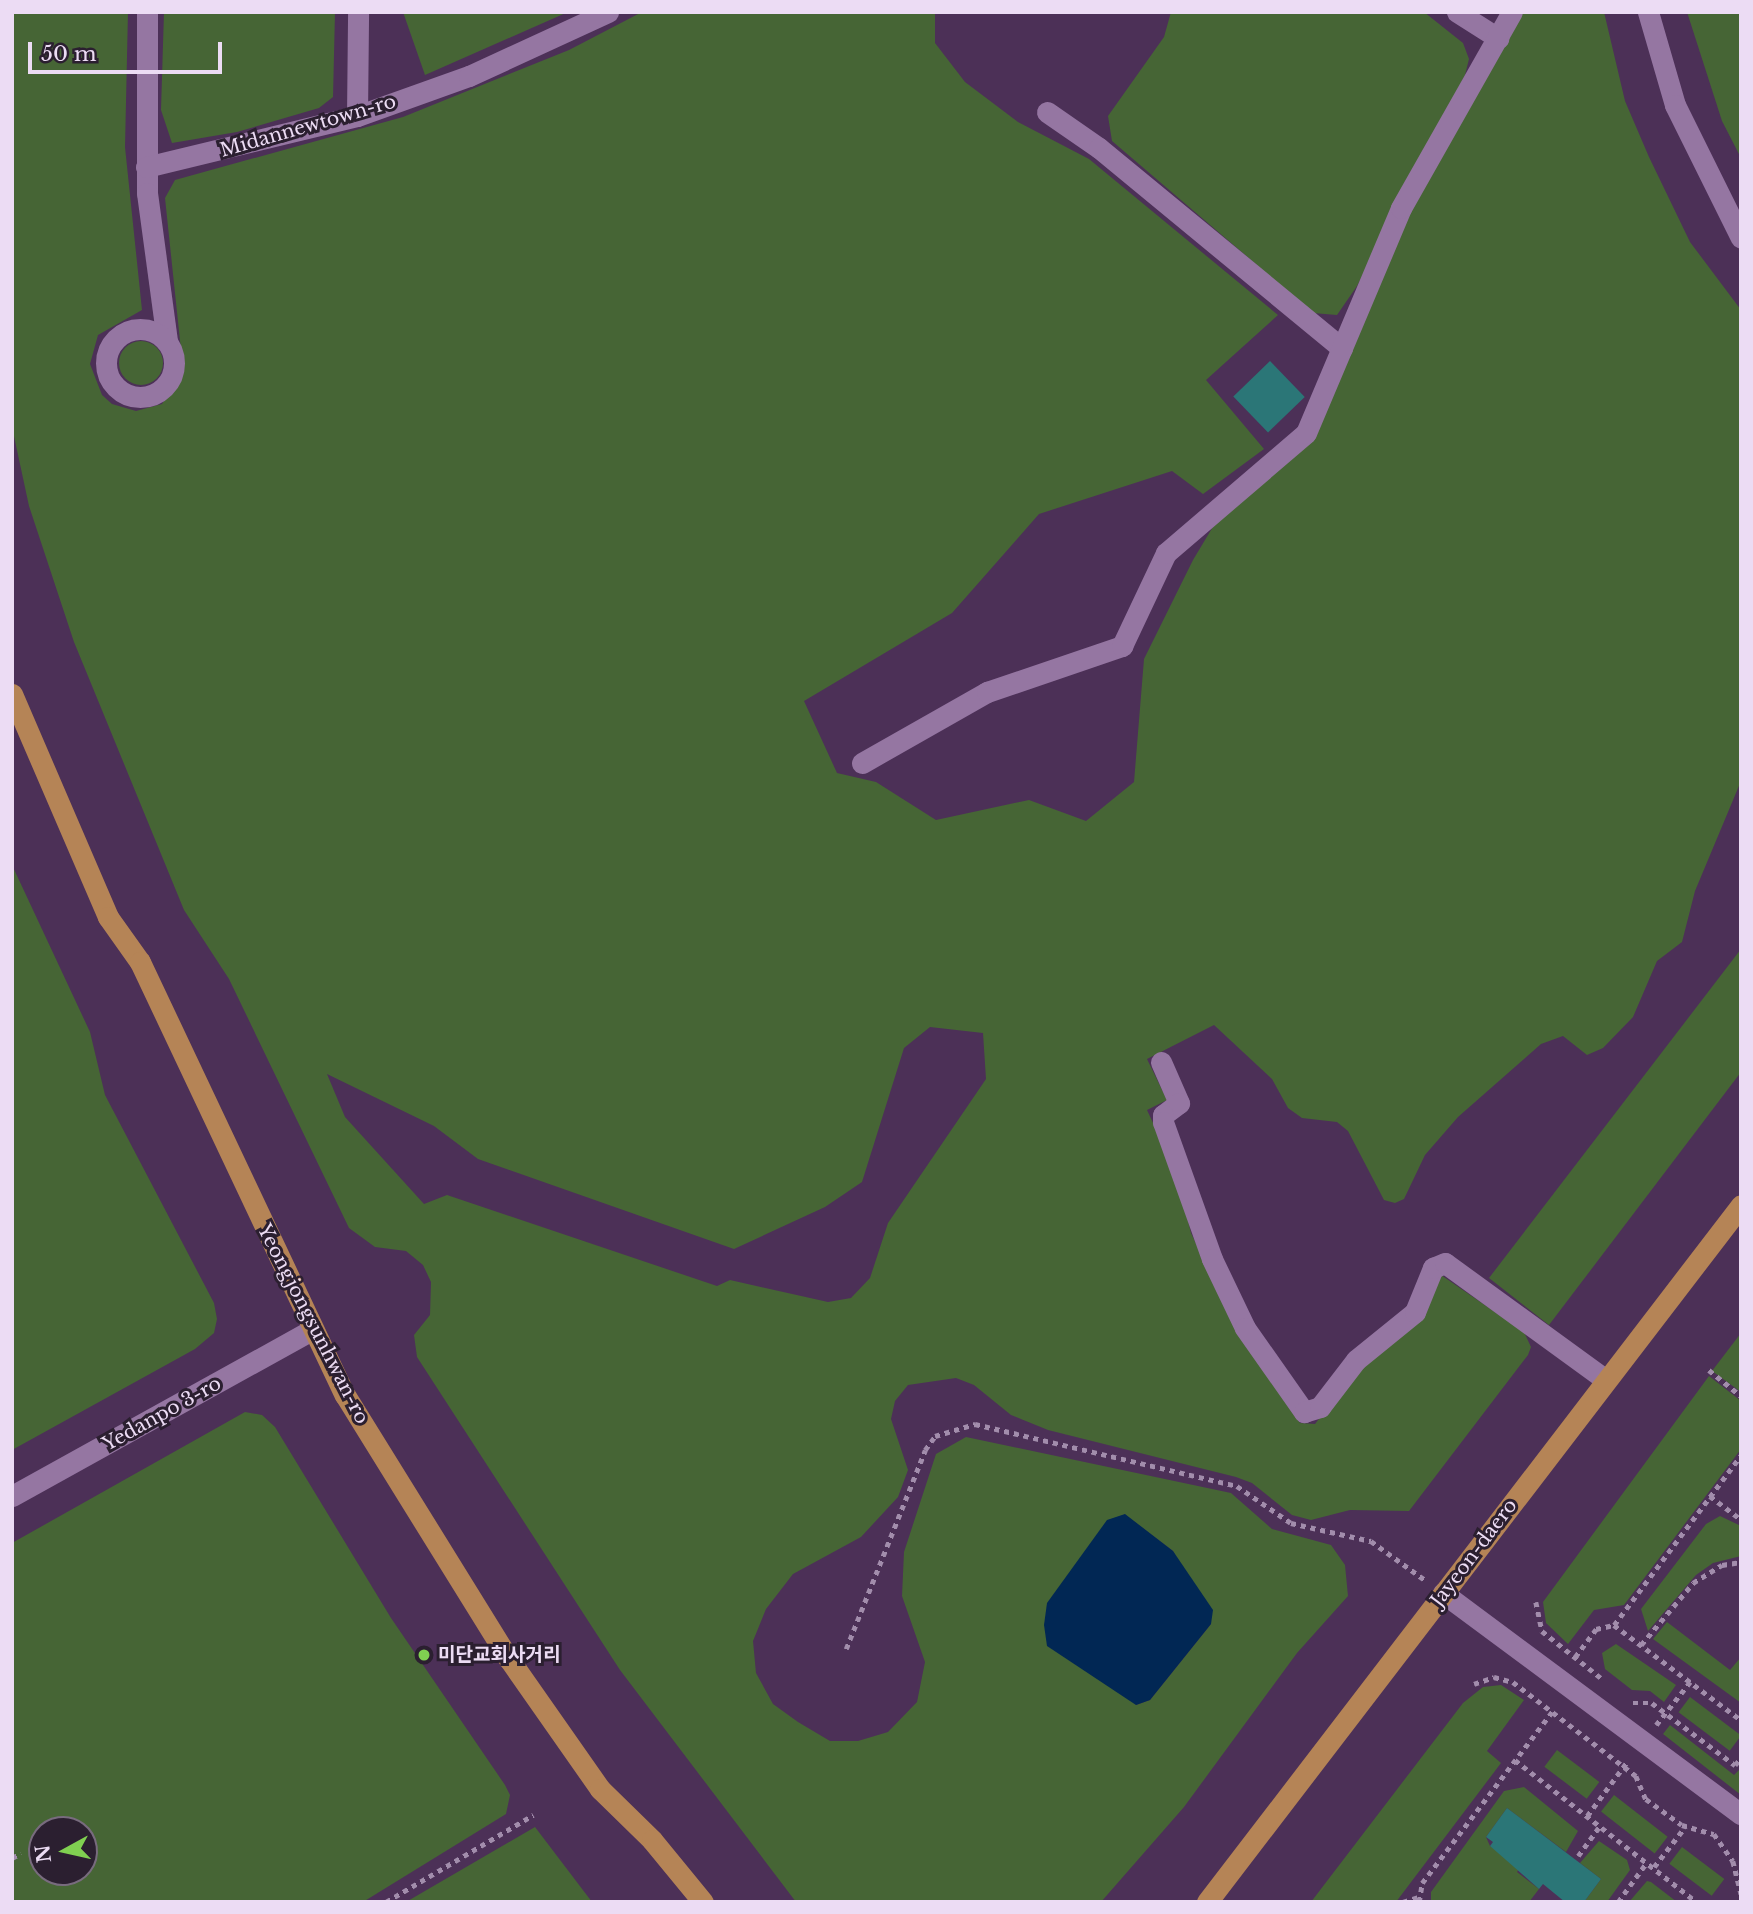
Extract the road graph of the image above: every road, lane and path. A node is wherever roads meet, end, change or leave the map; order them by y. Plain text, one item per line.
1 (147, 12) edge
2 (358, 12) edge
3 (608, 12) edge
4 (1457, 12) edge
5 (1511, 12) edge
6 (1648, 12) edge
7 (1498, 38) junction
8 (1047, 112) dead end
9 (357, 116) junction
10 (146, 167) junction
11 (1741, 238) edge
12 (167, 341) dead end
13 (1342, 348) junction
14 (12, 694) edge
15 (862, 763) dead end
16 (1161, 1062) dead end
17 (1741, 1205) edge
18 (312, 1330) junction
19 (1709, 1370) dead end
20 (1606, 1380) junction
21 (1741, 1395) edge
22 (1741, 1455) edge
23 (12, 1496) edge
24 (1710, 1496) junction
25 (1741, 1519) edge
26 (1741, 1562) edge
27 (1443, 1593) junction
28 (1536, 1602) dead end
29 (1614, 1625) junction
30 (1641, 1645) junction
31 (846, 1649) dead end
32 (1575, 1658) junction
33 (1605, 1681) dead end
34 (1690, 1682) junction
35 (1474, 1684) dead end
36 (1624, 1696) dead end
37 (1552, 1712) junction
38 (1665, 1713) junction
39 (1741, 1720) edge
40 (1655, 1726) dead end
41 (1741, 1758) edge
42 (1515, 1760) junction
43 (1625, 1764) junction
44 (1741, 1814) edge
45 (533, 1815) dead end
46 (1587, 1816) junction
47 (1600, 1826) junction
48 (1685, 1827) junction
49 (21, 1853) dead end
50 (1578, 1856) dead end
51 (12, 1858) edge
52 (1647, 1862) junction
53 (1653, 1868) junction
54 (1741, 1894) edge
55 (1418, 1899) edge
56 (386, 1902) edge
57 (703, 1902) edge
58 (1207, 1902) edge
59 (1403, 1902) edge
60 (1618, 1902) edge
61 (1697, 1902) edge

1 - 10 street
2 - 9 street
3 - 9 street, Midannewtown-ro
4 - 7 street
5 - 7 street
6 - 11 street
7 - 13 street
8 - 13 street
9 - 10 street, Midannewtown-ro
10 - 12 street
13 - 15 street
14 - 18 main road, Yeongjongsunhwan-ro
16 - 20 street
17 - 20 main road, Jayeon-daero
18 - 23 street, Yedanpo 3-ro
18 - 57 main road, Yeongjongsunhwan-ro
19 - 21 path
20 - 27 main road, Jayeon-daero
22 - 24 path
24 - 25 path
24 - 29 path
26 - 30 path
27 - 31 path
27 - 44 street
27 - 58 main road, Jayeon-daero
28 - 32 path
29 - 30 path
29 - 32 path
30 - 34 path
32 - 33 path
34 - 38 path
34 - 39 path
35 - 37 path
36 - 38 path
37 - 42 path
37 - 43 path
38 - 40 path
38 - 41 path
42 - 46 path
42 - 55 path
43 - 46 path
43 - 48 path
45 - 56 path
46 - 47 path
47 - 50 path
47 - 52 path
48 - 53 path
48 - 54 path
49 - 51 path
52 - 53 path
52 - 60 path
53 - 61 path
55 - 59 path

